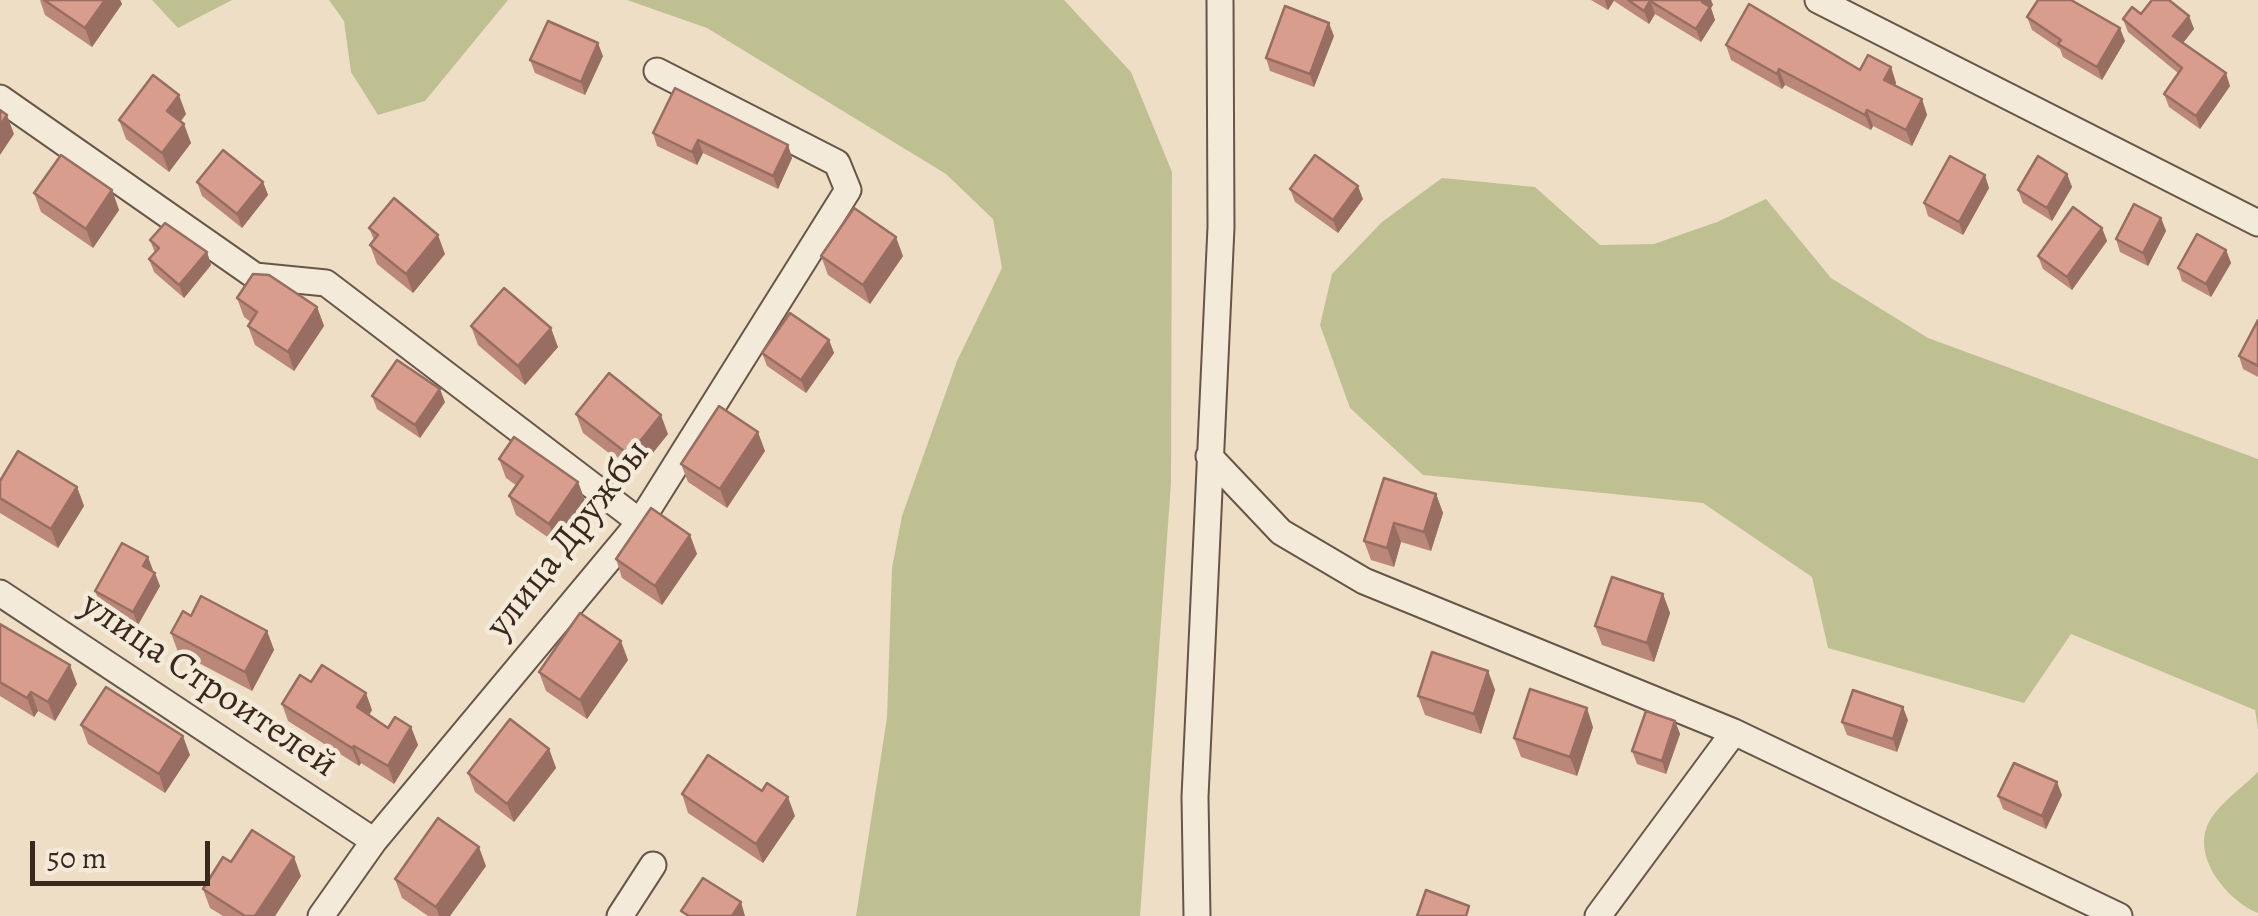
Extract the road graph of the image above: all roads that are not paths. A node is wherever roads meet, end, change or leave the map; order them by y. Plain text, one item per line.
1 (1220, 0) edge
2 (1818, 0) edge
3 (657, 71) dead end
4 (0, 98) edge
5 (2258, 224) edge
6 (1209, 456) junction
7 (640, 522) junction
8 (0, 593) edge
9 (1734, 732) junction
10 (374, 841) junction
11 (653, 865) dead end
12 (322, 916) edge
13 (620, 916) edge
14 (1197, 916) edge
15 (1598, 916) edge
16 (2119, 916) edge

1 - 6 street
2 - 5 street
3 - 7 street, улица Дружбы
4 - 7 street
6 - 9 street
6 - 14 street
7 - 10 street, улица Дружбы
8 - 10 street, улица Строителей
9 - 15 street
9 - 16 street
10 - 12 street, улица Дружбы
11 - 13 street

